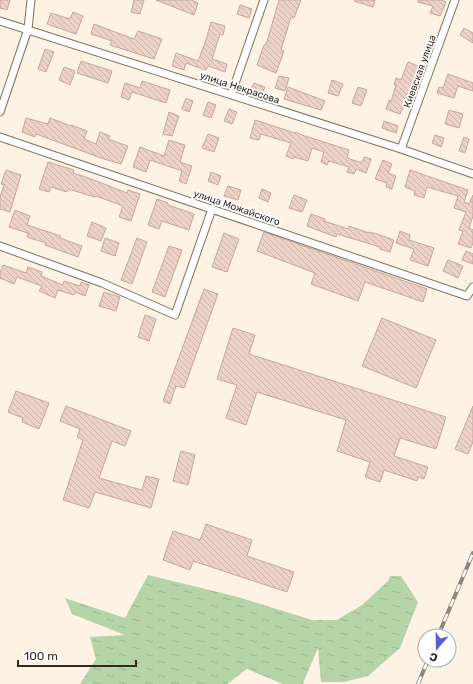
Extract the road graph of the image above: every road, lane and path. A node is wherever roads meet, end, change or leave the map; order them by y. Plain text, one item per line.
1 (31, 0) edge
2 (264, 0) edge
3 (455, 0) edge
4 (0, 21) edge
5 (28, 29) junction
6 (231, 95) junction
7 (0, 112) edge
8 (0, 137) edge
9 (401, 149) junction
10 (473, 174) edge
11 (212, 209) junction
12 (0, 246) edge
13 (473, 287) edge

1 - 5 street
2 - 6 street
3 - 9 street, Киевская улица
4 - 5 street, улица Некрасова
5 - 6 street, улица Некрасова
5 - 7 street
6 - 9 street, улица Некрасова
8 - 11 street, улица Можайского
9 - 10 street, улица Некрасова
11 - 12 street
11 - 13 street, улица Можайского

